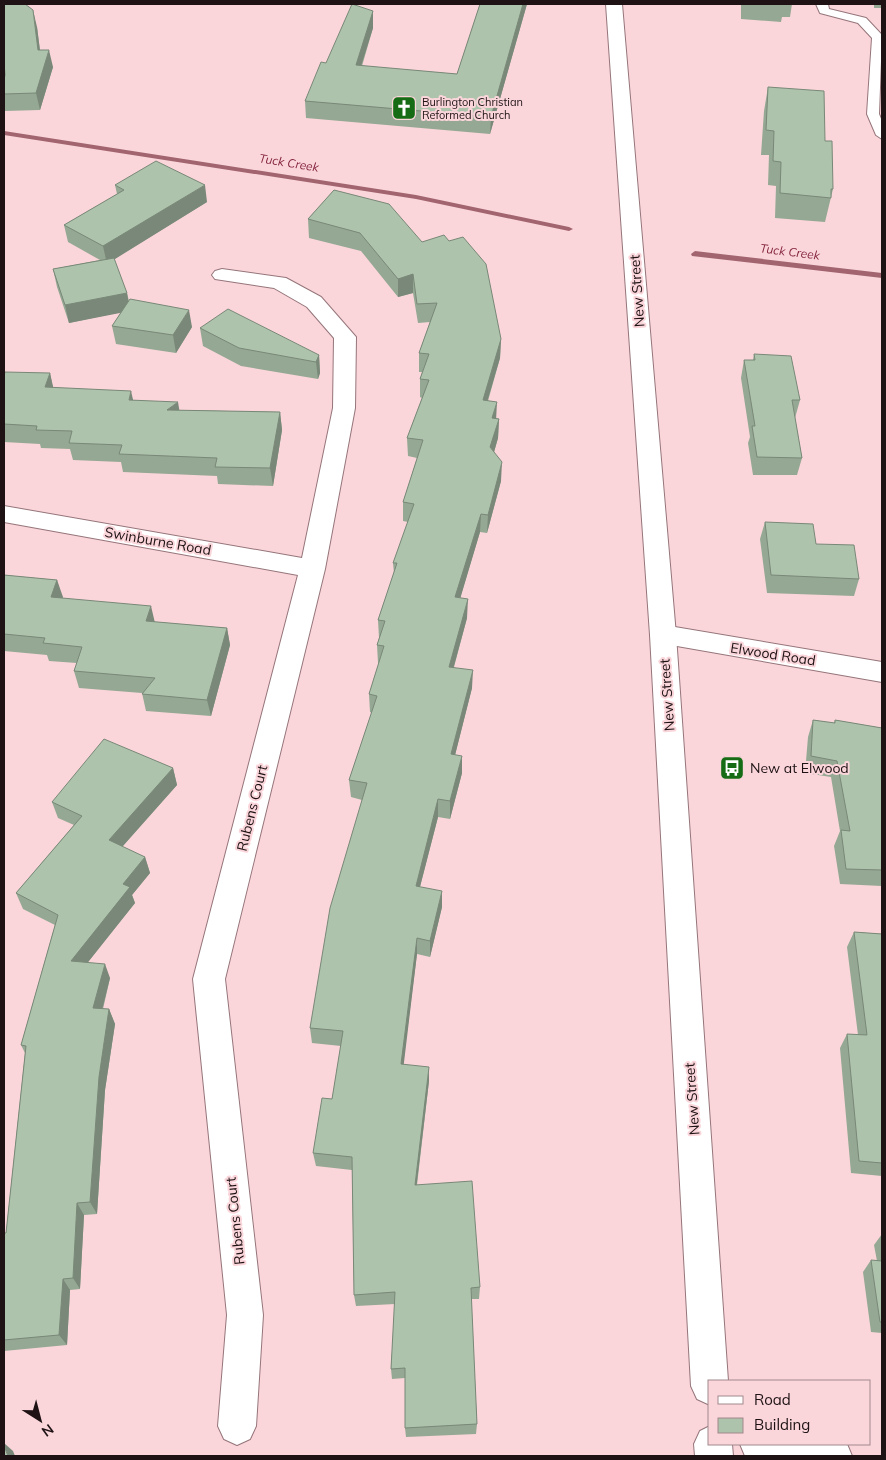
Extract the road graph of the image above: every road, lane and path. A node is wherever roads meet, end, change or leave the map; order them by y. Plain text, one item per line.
1 (614, 4) edge
2 (822, 4) edge
3 (862, 20) junction
4 (882, 21) edge
5 (882, 136) edge
6 (222, 275) dead end
7 (4, 514) edge
8 (312, 568) junction
9 (664, 635) junction
10 (882, 672) edge
11 (710, 1380) edge
12 (237, 1426) dead end
13 (765, 1445) edge
14 (833, 1456) edge

1 - 9 street, New Street
2 - 3 lane
3 - 4 lane
3 - 5 lane
6 - 8 street, Rubens Court
7 - 8 street, Swinburne Road
8 - 12 street, Rubens Court
9 - 10 street, Elwood Road
9 - 11 street, New Street
13 - 14 street

